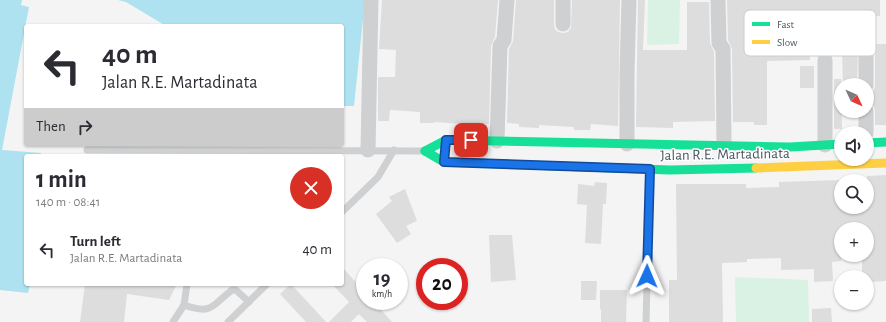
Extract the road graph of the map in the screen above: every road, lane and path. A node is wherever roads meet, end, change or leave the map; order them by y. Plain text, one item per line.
1 (372, 0) edge
2 (507, 0) edge
3 (563, 0) edge
4 (629, 0) edge
5 (718, 0) edge
6 (563, 24) dead end
7 (866, 56) edge
8 (825, 60) dead end
9 (866, 78) edge
10 (446, 140) junction
11 (497, 141) junction
12 (886, 142) edge
13 (874, 143) edge
14 (627, 144) junction
15 (834, 144) edge
16 (724, 145) junction
17 (825, 145) junction
18 (126, 147) edge
19 (87, 150) dead end
20 (368, 150) junction
21 (394, 150) junction
22 (425, 151) junction
23 (444, 162) junction
24 (886, 163) edge
25 (650, 169) junction
26 (344, 210) edge
27 (187, 286) edge
28 (265, 286) edge
29 (248, 302) junction
30 (184, 305) junction
31 (174, 322) edge
32 (228, 322) edge
33 (646, 322) edge

1 - 20 street
2 - 11 street
3 - 6 street
4 - 14 street
5 - 16 street
7 - 9 street
8 - 17 street
10 - 11 street, Jalan R.E. Martadinata
10 - 22 street
10 - 23 street
11 - 14 street, Jalan R.E. Martadinata
12 - 13 street
14 - 16 street, Jalan R.E. Martadinata
15 - 17 street, Jalan R.E. Martadinata
16 - 17 street, Jalan R.E. Martadinata
18 - 19 lane
18 - 20 lane
20 - 21 lane
21 - 22 lane
21 - 26 lane
22 - 23 street
23 - 25 street, Jalan R.E. Martadinata
24 - 25 street, Jalan R.E. Martadinata
25 - 33 lane
27 - 30 lane
28 - 29 lane
29 - 30 lane
29 - 32 lane
30 - 31 lane

